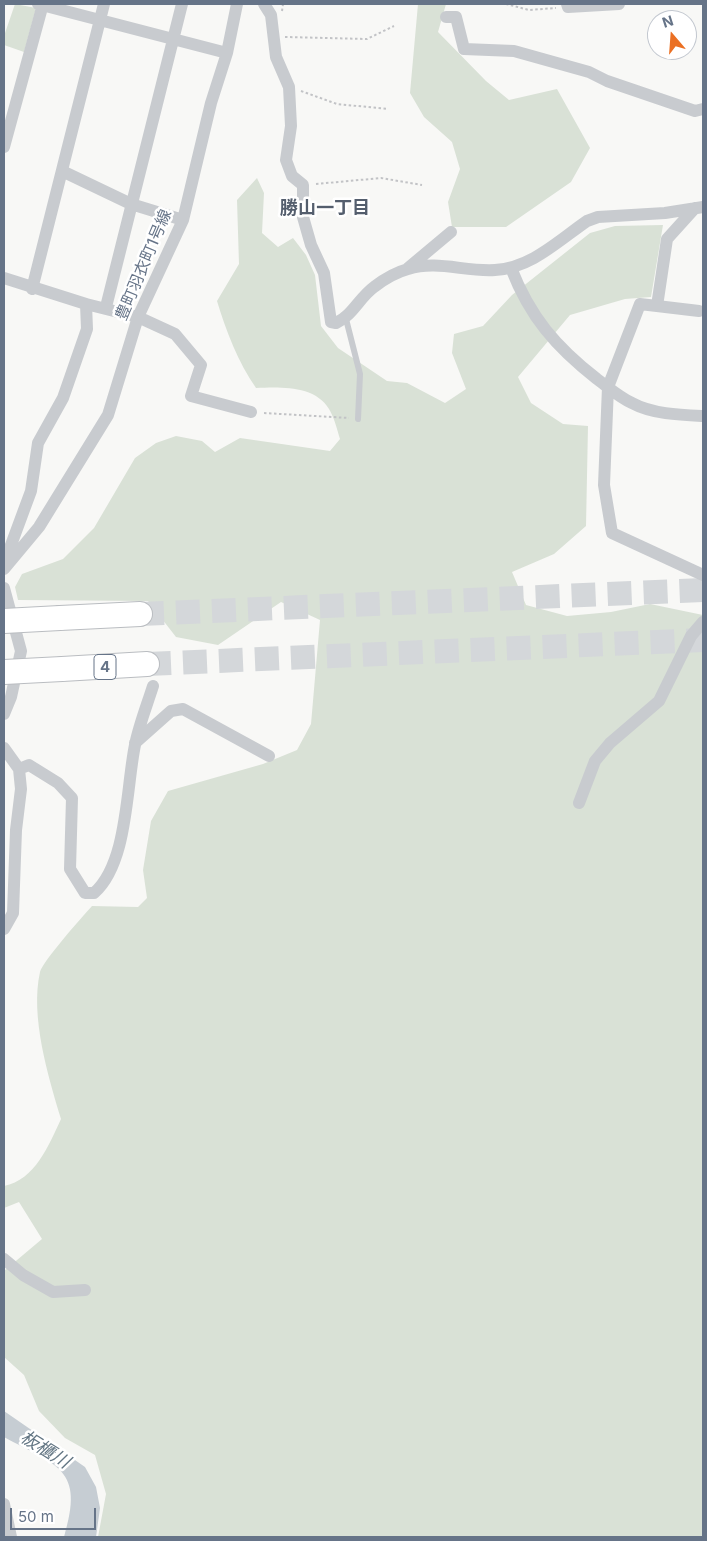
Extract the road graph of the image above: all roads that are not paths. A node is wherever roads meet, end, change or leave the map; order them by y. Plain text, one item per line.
1 (41, 4) edge
2 (104, 4) edge
3 (182, 4) edge
4 (237, 4) edge
5 (264, 4) edge
6 (619, 4) edge
7 (568, 6) edge
8 (446, 17) dead end
9 (100, 20) junction
10 (173, 39) junction
11 (227, 53) junction
12 (703, 110) edge
13 (5, 140) edge
14 (62, 171) junction
15 (131, 204) junction
16 (699, 207) edge
17 (184, 220) junction
18 (451, 232) dead end
19 (512, 268) junction
20 (406, 270) junction
21 (4, 278) edge
22 (32, 289) junction
23 (86, 304) junction
24 (657, 306) junction
25 (106, 307) junction
26 (698, 311) dead end
27 (138, 317) junction
28 (346, 319) junction
29 (608, 387) junction
30 (251, 412) road end
31 (703, 416) edge
32 (358, 419) road end
33 (4, 564) edge
34 (4, 569) edge
35 (703, 575) edge
36 (4, 588) edge
37 (140, 614) tunnel mouth
38 (4, 621) edge
39 (703, 622) edge
40 (4, 672) edge
41 (150, 675) joint
42 (4, 714) edge
43 (135, 743) junction
44 (4, 748) edge
45 (269, 756) dead end
46 (19, 769) junction
47 (579, 803) dead end
48 (4, 929) edge
49 (4, 1259) edge
50 (85, 1290) dead end
51 (4, 1504) edge
52 (11, 1537) edge

1 - 9 street
1 - 13 street
2 - 9 street
3 - 10 street
4 - 11 street, 豊町羽衣町1号線
5 - 28 street
6 - 7 street
8 - 12 street
9 - 10 street
9 - 14 street
10 - 11 street
10 - 15 street
11 - 17 street, 豊町羽衣町1号線
14 - 15 street
14 - 22 street
15 - 17 street
15 - 25 street
16 - 19 street
16 - 24 street
17 - 27 street, 豊町羽衣町1号線
18 - 20 street
19 - 20 street
19 - 29 street
20 - 28 street
21 - 22 street
22 - 23 street
23 - 25 street
23 - 33 street
24 - 26 street
24 - 29 street
25 - 27 street
27 - 30 street
27 - 34 street, 豊町羽衣町1号線
28 - 32 lane
29 - 31 street
29 - 35 street
36 - 42 street
37 - 38 highway, bridge
39 - 47 street
40 - 41 highway, 4, bridge
41 - 43 street
43 - 45 street
43 - 46 street
44 - 46 street
46 - 48 street
49 - 50 street
51 - 52 street

